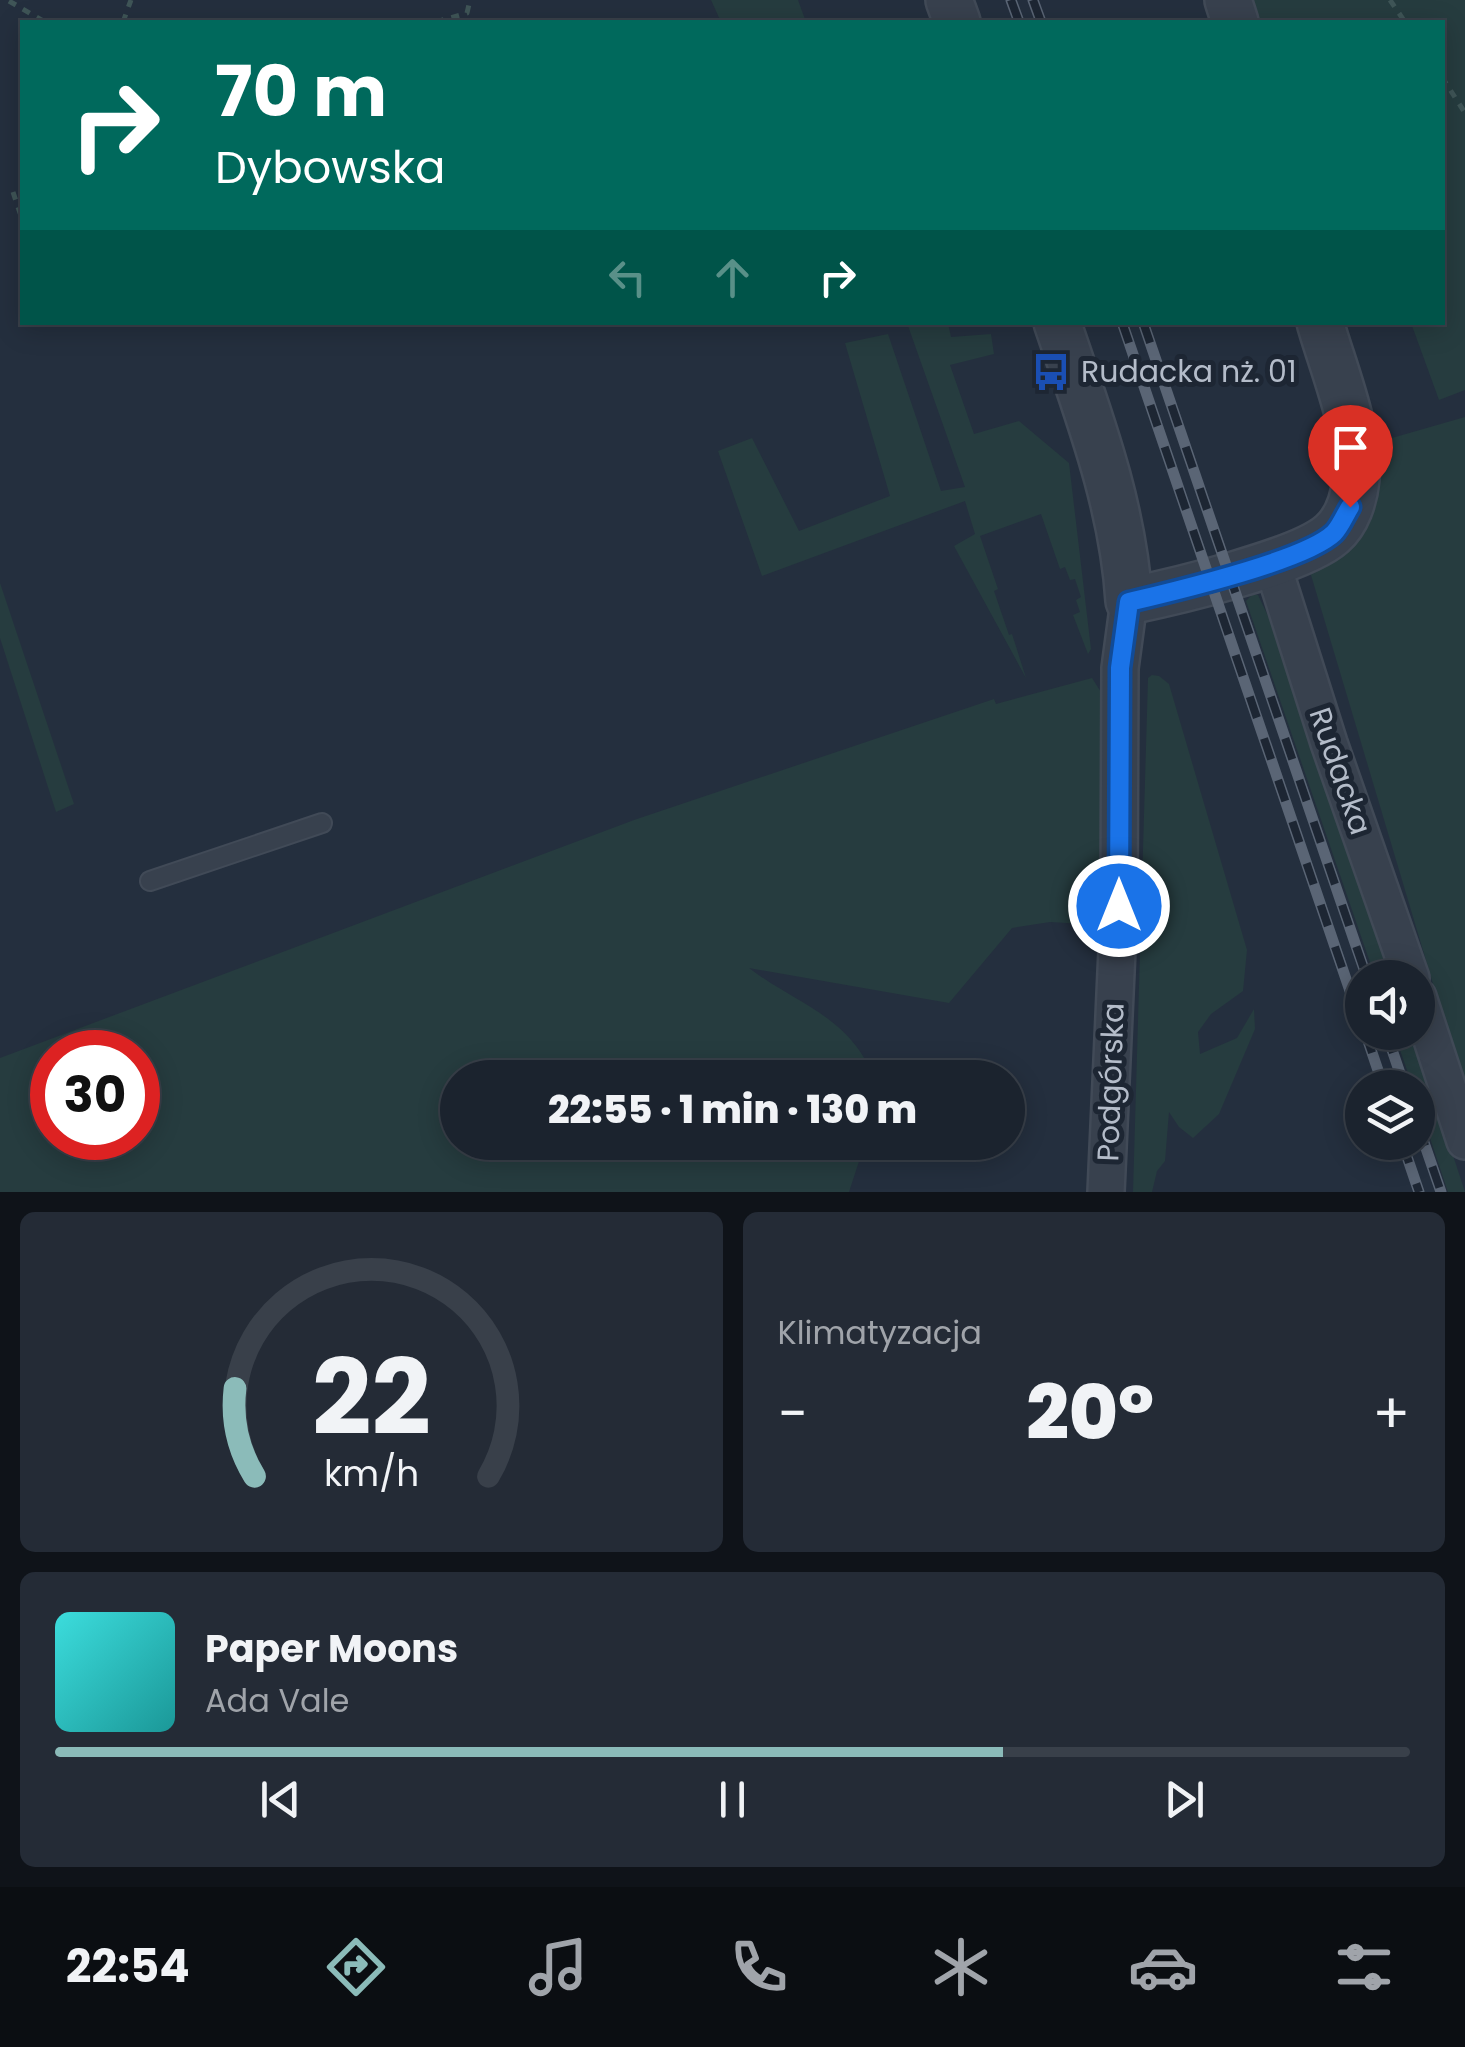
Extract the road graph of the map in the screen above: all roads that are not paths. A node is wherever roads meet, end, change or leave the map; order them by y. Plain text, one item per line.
1 (1058, 325) edge
2 (1321, 325) edge
3 (1272, 562) junction
4 (1129, 602) junction
5 (322, 823) dead end
6 (150, 881) dead end
7 (1405, 960) edge
8 (1435, 1050) edge
9 (1465, 1141) edge
10 (1106, 1192) edge

1 - 4 street, Podgórska
2 - 3 street
3 - 4 street
3 - 7 street, Rudacka
4 - 10 street, Podgórska
5 - 6 lane
8 - 9 street

